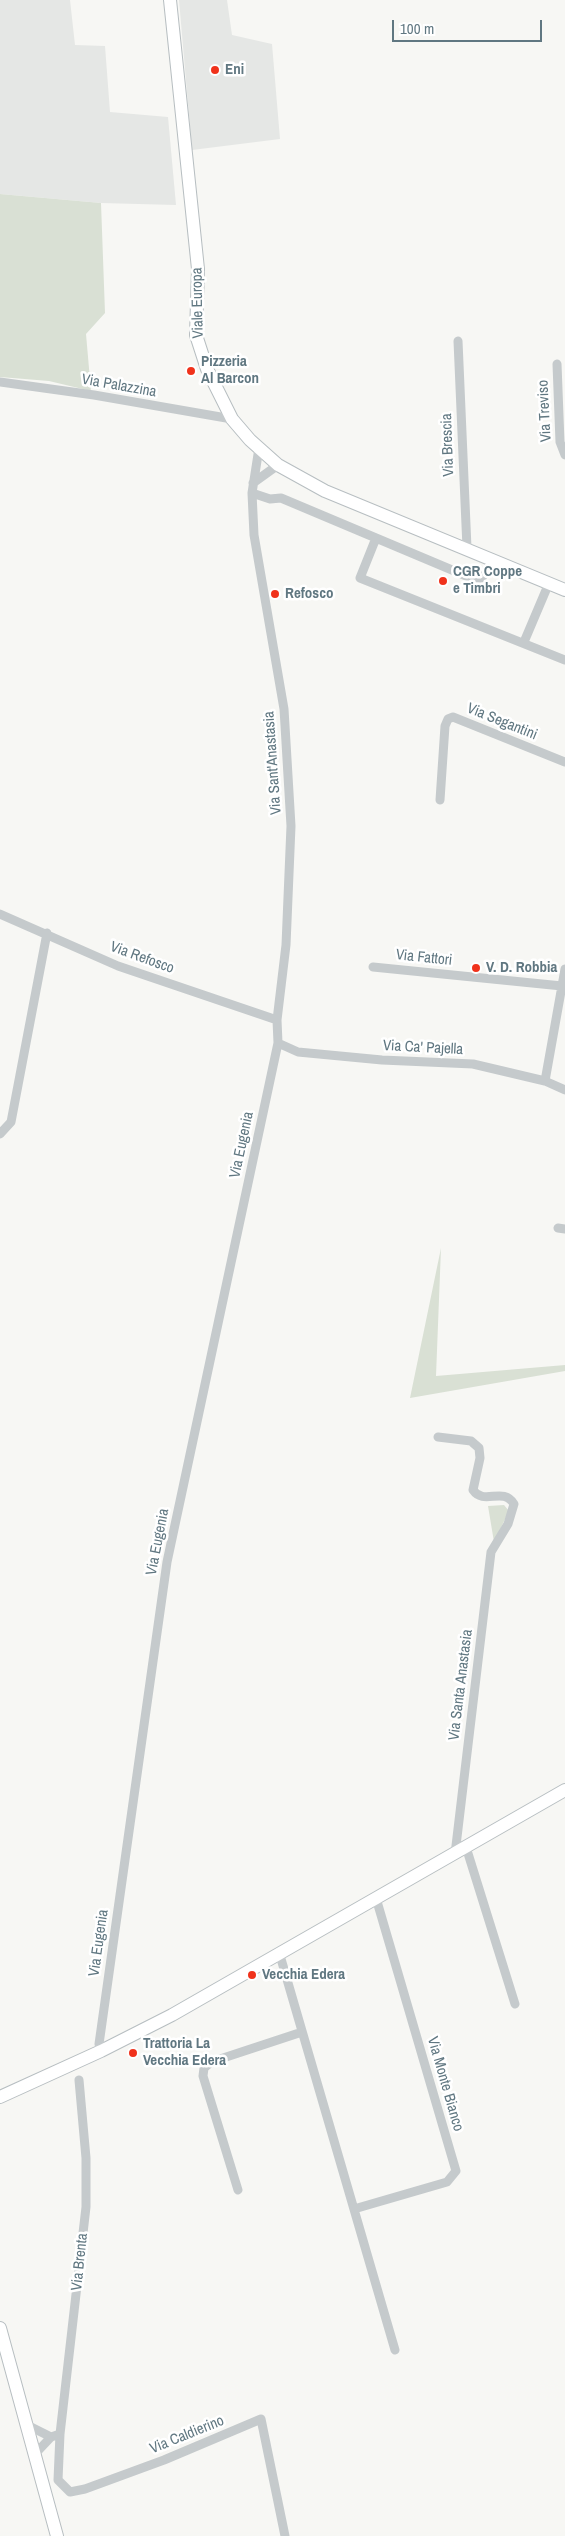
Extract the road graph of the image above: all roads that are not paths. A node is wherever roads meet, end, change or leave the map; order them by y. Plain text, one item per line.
1 (170, 0) edge
2 (458, 341) dead end
3 (557, 364) dead end
4 (0, 382) edge
5 (232, 419) junction
6 (259, 448) junction
7 (565, 455) edge
8 (278, 464) junction
9 (252, 488) junction
10 (376, 538) junction
11 (467, 548) junction
12 (493, 559) junction
13 (549, 583) junction
14 (565, 590) edge
15 (524, 642) junction
16 (565, 660) edge
17 (565, 762) edge
18 (440, 800) dead end
19 (0, 914) edge
20 (47, 933) junction
21 (373, 967) dead end
22 (565, 969) edge
23 (562, 986) junction
24 (277, 1020) junction
25 (278, 1043) junction
26 (545, 1080) junction
27 (565, 1090) edge
28 (0, 1134) edge
29 (438, 1437) dead end
30 (565, 1790) edge
31 (466, 1847) junction
32 (455, 1854) junction
33 (376, 1898) junction
34 (279, 1952) junction
35 (515, 2004) dead end
36 (302, 2032) junction
37 (100, 2051) junction
38 (79, 2080) dead end
39 (0, 2098) edge
40 (238, 2190) dead end
41 (354, 2209) junction
42 (0, 2328) edge
43 (395, 2350) dead end
44 (27, 2425) junction
45 (56, 2435) junction
46 (35, 2454) junction
47 (53, 2536) edge
48 (284, 2536) edge

1 - 5 main road, Viale Europa
2 - 11 street, Via Brescia
3 - 7 street, Via Treviso
4 - 5 street, Via Palazzina
5 - 6 main road, Viale Europa
6 - 8 main road, Viale Europa
6 - 9 street, Via Sant'Anastasia
8 - 9 street
8 - 11 main road, Viale Europa
9 - 10 street
9 - 24 street, Via Sant'Anastasia
10 - 12 street
10 - 15 street
11 - 12 main road, Viale Europa
12 - 13 main road, Viale Europa
13 - 14 main road, Viale Europa
13 - 15 street
15 - 16 street
17 - 18 street, Via Segantini
19 - 20 street, Via Refosco
20 - 24 street, Via Refosco
20 - 28 street
21 - 23 street, Via Fattori
22 - 23 street
23 - 26 street
24 - 25 street, Via Sant'Anastasia
25 - 26 street, Via Ca' Pajella
25 - 37 street, Via Eugenia
26 - 27 street, Via Ca' Pajella
29 - 32 street, Via Santa Anastasia
30 - 31 main road
31 - 32 main road
31 - 35 street
32 - 33 main road
33 - 34 main road
33 - 41 street, Via Monte Bianco
34 - 36 street
34 - 37 main road
36 - 40 street
36 - 41 street
37 - 39 main road
38 - 45 street, Via Brenta
41 - 43 street
42 - 44 main road
44 - 45 street
44 - 46 main road
45 - 46 street
45 - 48 street, Via Caldierino
46 - 47 main road

